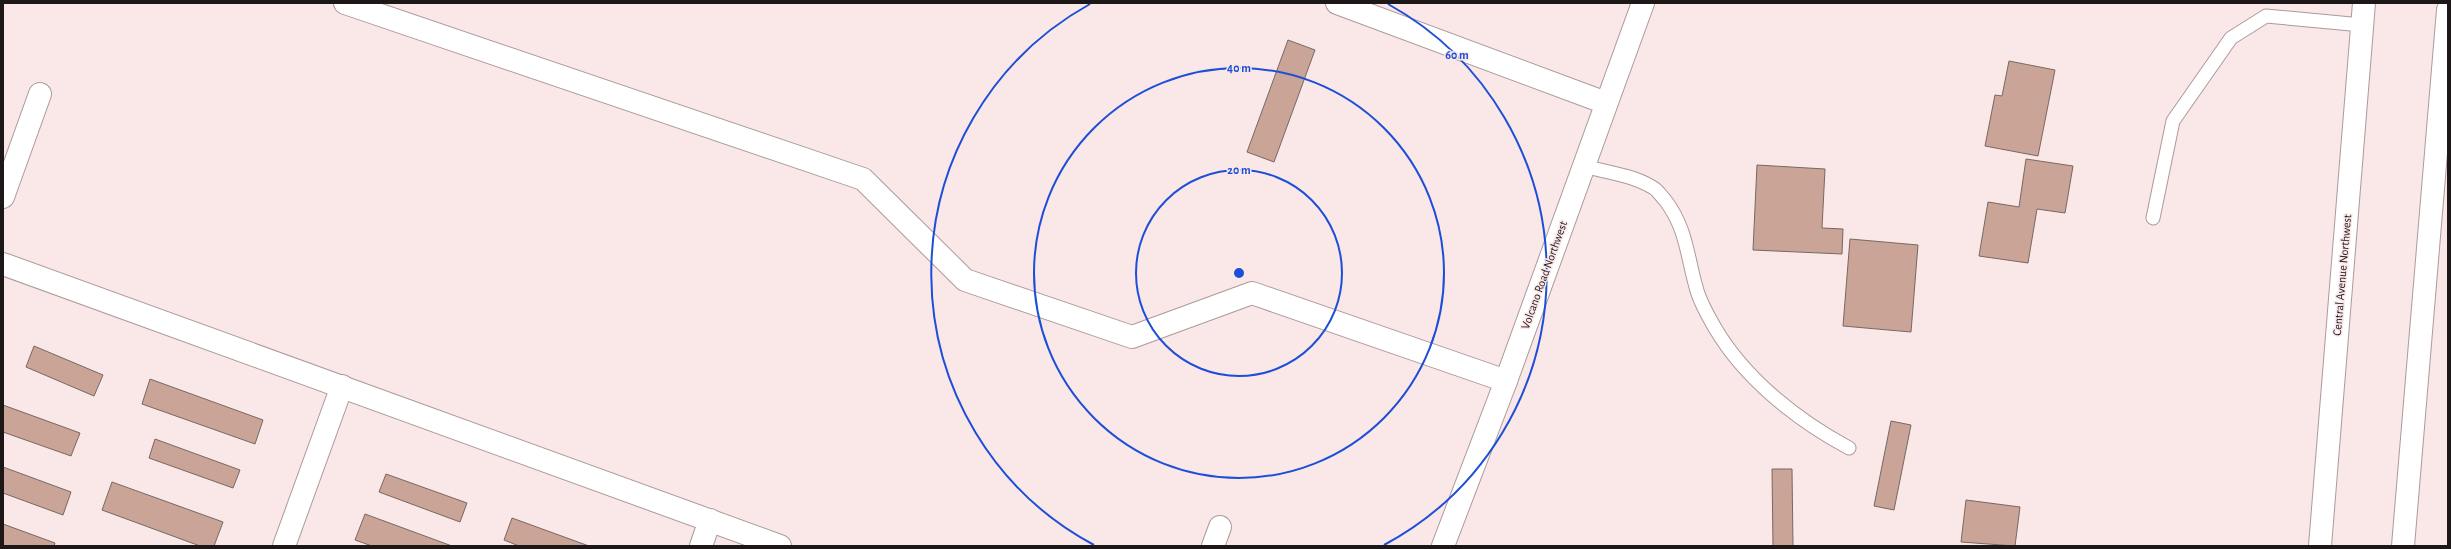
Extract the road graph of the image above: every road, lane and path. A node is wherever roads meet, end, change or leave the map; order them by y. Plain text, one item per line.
1 (345, 3) edge
2 (1337, 3) edge
3 (1643, 3) edge
4 (2364, 3) edge
5 (2448, 10) edge
6 (2362, 25) junction
7 (40, 94) dead end
8 (1606, 103) junction
9 (1583, 166) junction
10 (3, 197) edge
11 (2153, 218) dead end
12 (3, 264) edge
13 (1506, 381) junction
14 (342, 386) junction
15 (1848, 448) dead end
16 (710, 520) junction
17 (284, 546) edge
18 (701, 546) edge
19 (780, 546) edge
20 (1443, 546) edge
21 (2320, 546) edge
22 (2402, 546) edge

1 - 13 street
2 - 8 street
3 - 8 street, Volcano Road Northwest
4 - 6 street, Central Avenue Northwest
5 - 22 street
6 - 11 lane
6 - 21 street, Central Avenue Northwest
7 - 10 street
8 - 9 street, Volcano Road Northwest
9 - 13 street, Volcano Road Northwest
9 - 15 lane
12 - 14 street
13 - 20 street, Volcano Road Northwest
14 - 16 street
14 - 17 street
16 - 18 street
16 - 19 street

